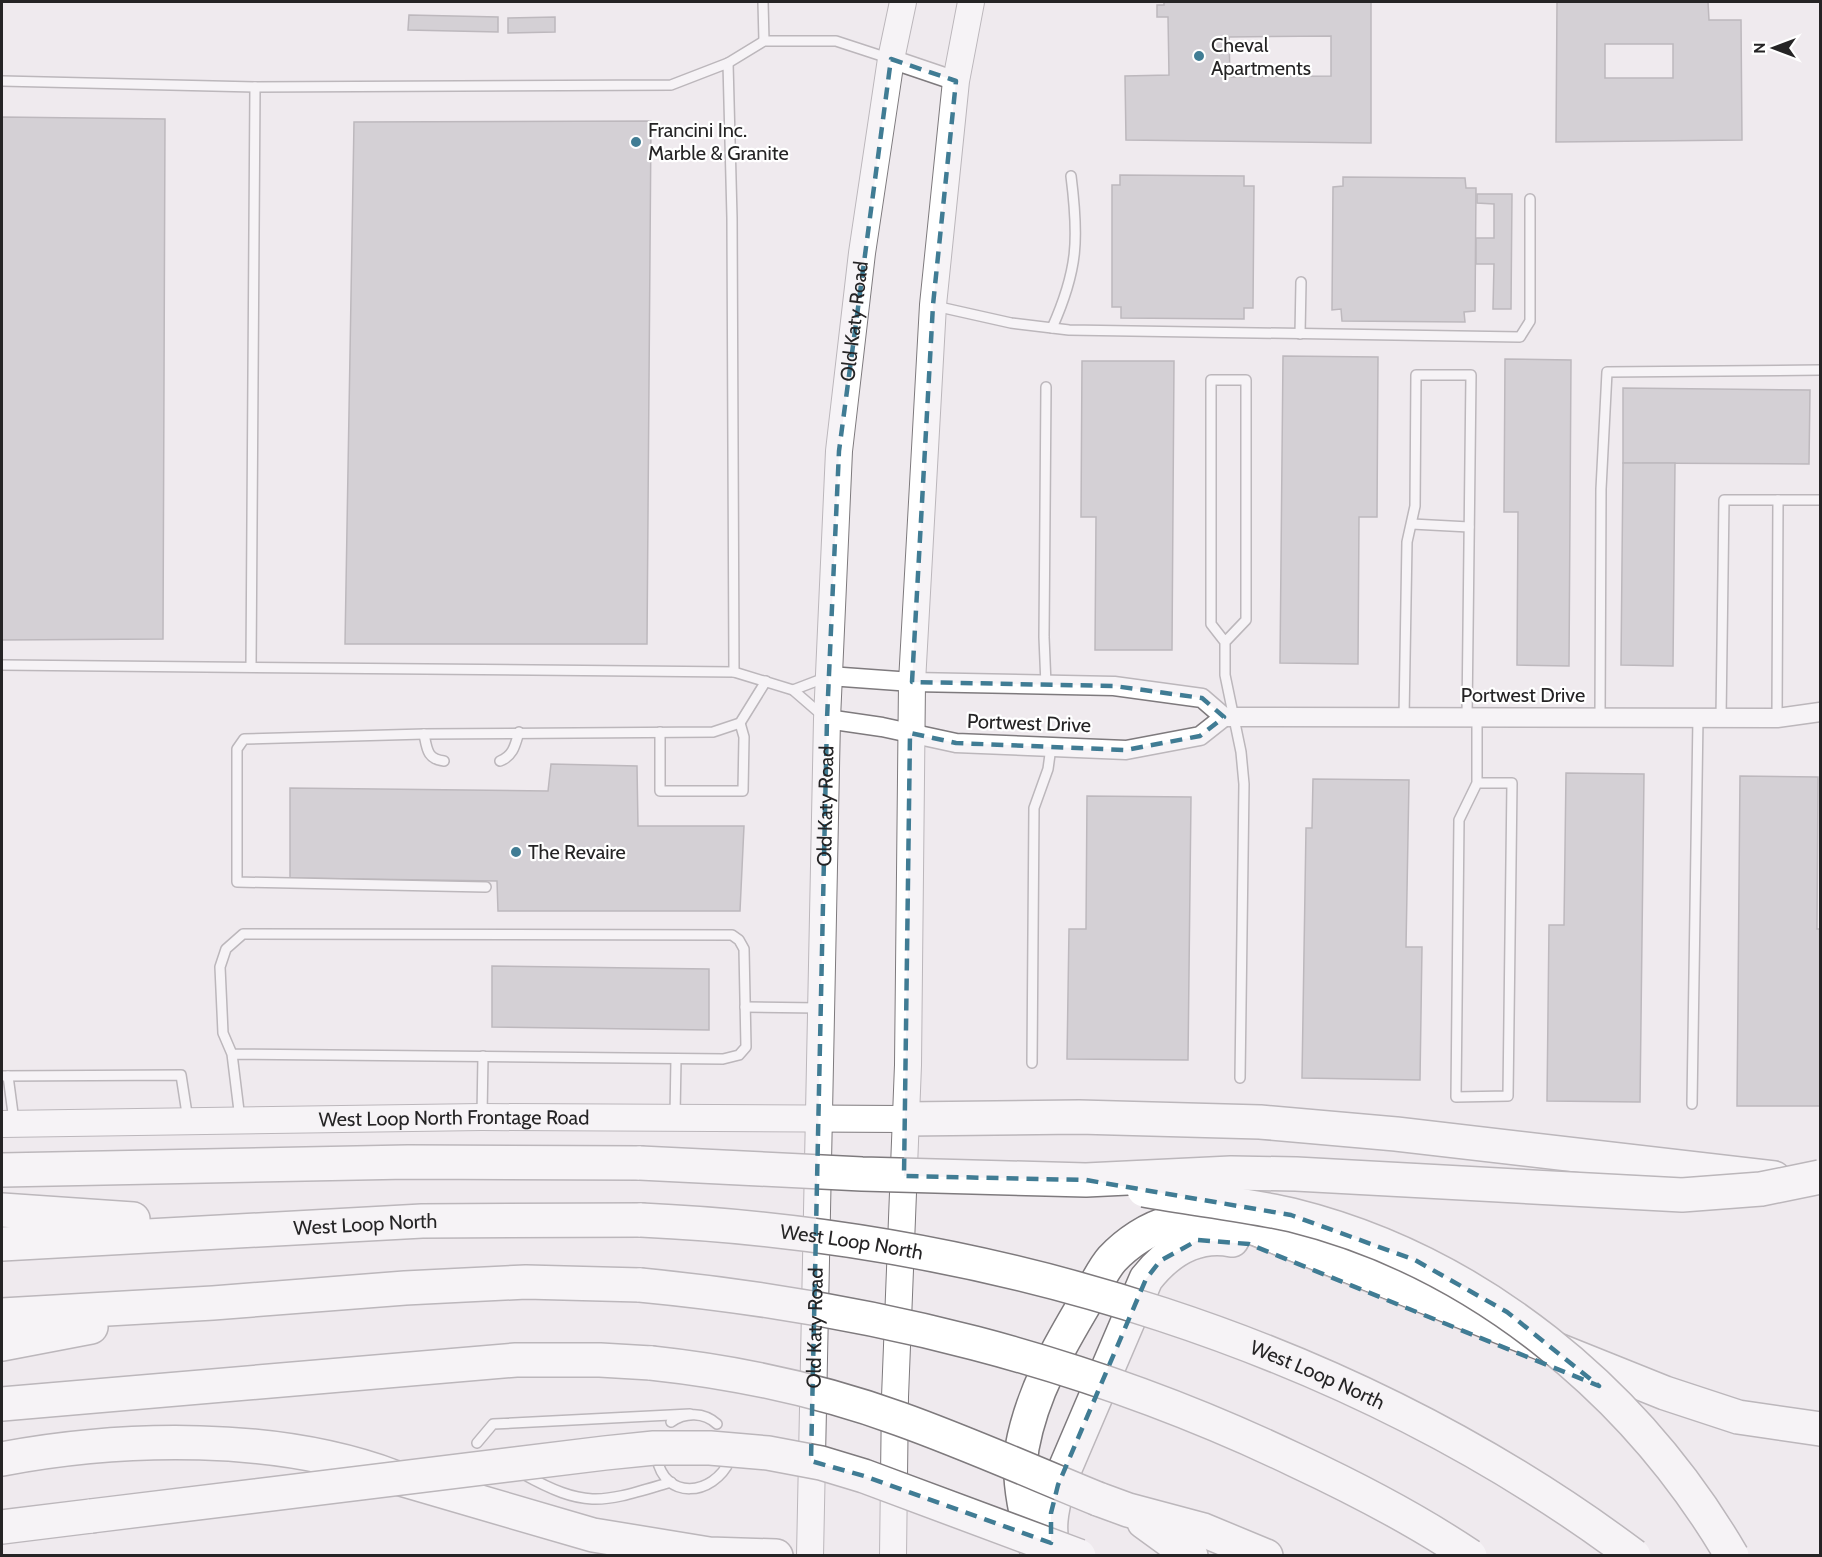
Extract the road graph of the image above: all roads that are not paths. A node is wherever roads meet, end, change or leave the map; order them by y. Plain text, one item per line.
1 (763, 2) edge
2 (903, 2) edge
3 (971, 2) edge
4 (764, 41) junction
5 (891, 59) junction
6 (728, 63) junction
7 (2, 81) edge
8 (956, 81) junction
9 (255, 87) junction
10 (1071, 176) dead end
11 (1530, 199) dead end
12 (1301, 282) dead end
13 (933, 305) junction
14 (1052, 328) junction
15 (1300, 334) junction
16 (1821, 370) edge
17 (1046, 387) dead end
18 (1778, 500) junction
19 (1821, 500) edge
20 (1412, 524) junction
21 (1469, 526) junction
22 (1225, 642) junction
23 (2, 665) edge
24 (251, 668) junction
25 (734, 672) junction
26 (829, 676) junction
27 (766, 681) junction
28 (912, 682) junction
29 (1046, 685) junction
30 (793, 690) junction
31 (1821, 712) edge
32 (1228, 717) junction
33 (1404, 717) junction
34 (1472, 717) junction
35 (1600, 718) junction
36 (1698, 718) junction
37 (1721, 718) junction
38 (1778, 718) junction
39 (827, 719) junction
40 (740, 723) junction
41 (519, 732) junction
42 (660, 732) junction
43 (910, 733) junction
44 (424, 734) junction
45 (1051, 747) junction
46 (444, 761) dead end
47 (500, 761) dead end
48 (1477, 783) junction
49 (486, 887) dead end
50 (745, 1007) junction
51 (821, 1008) junction
52 (232, 1054) junction
53 (483, 1056) junction
54 (676, 1059) junction
55 (1032, 1064) dead end
56 (5, 1076) edge
57 (1240, 1078) dead end
58 (1692, 1104) dead end
59 (482, 1118) junction
60 (675, 1118) junction
61 (240, 1119) junction
62 (818, 1119) junction
63 (906, 1119) junction
64 (188, 1120) junction
65 (8, 1124) edge
66 (2, 1170) edge
67 (1821, 1178) edge
68 (1086, 1180) junction
69 (2, 1210) edge
70 (290, 1229) junction
71 (2, 1244) edge
72 (213, 1303) junction
73 (2, 1315) edge
74 (2, 1344) edge
75 (2, 1404) edge
76 (690, 1414) junction
77 (671, 1422) dead end
78 (717, 1424) dead end
79 (1736, 1425) junction
80 (1821, 1429) edge
81 (477, 1443) dead end
82 (1821, 1447) edge
83 (657, 1458) dead end
84 (2, 1459) edge
85 (730, 1460) dead end
86 (521, 1473) dead end
87 (671, 1482) junction
88 (1113, 1504) junction
89 (2, 1527) edge
90 (1038, 1550) edge
91 (776, 1556) edge
92 (810, 1556) edge
93 (893, 1556) edge
94 (1079, 1556) edge
95 (1191, 1556) edge
96 (1266, 1556) edge
97 (1470, 1556) edge
98 (1634, 1556) edge
99 (1732, 1556) edge

1 - 4 lane
2 - 5 main road, Old Katy Road
3 - 8 main road
4 - 5 lane
4 - 6 lane
5 - 8 street
5 - 26 main road, Old Katy Road
6 - 9 lane
6 - 25 lane
7 - 9 lane
8 - 13 main road
9 - 24 lane
10 - 14 lane
11 - 15 lane
12 - 15 lane
13 - 14 lane
13 - 28 main road
14 - 15 lane
16 - 35 lane
17 - 29 lane
18 - 19 lane
18 - 37 lane
18 - 38 lane
20 - 21 lane
20 - 21 lane
20 - 33 lane
21 - 34 lane
22 - 22 lane
22 - 32 lane
23 - 24 lane
24 - 25 lane
25 - 27 lane
26 - 28 street, Portwest Drive
26 - 30 lane
26 - 39 main road, Old Katy Road
27 - 30 lane
27 - 40 lane
28 - 29 street, Portwest Drive
28 - 43 main road
29 - 32 street, Portwest Drive
30 - 39 lane
31 - 38 street, Portwest Drive
32 - 33 street, Portwest Drive
32 - 45 street, Portwest Drive
32 - 57 lane
33 - 34 street, Portwest Drive
34 - 35 street, Portwest Drive
34 - 48 lane
35 - 36 street, Portwest Drive
36 - 37 street, Portwest Drive
36 - 58 lane
37 - 38 street, Portwest Drive
39 - 43 street, Portwest Drive
39 - 51 main road, Old Katy Road
40 - 42 lane
40 - 42 lane
41 - 42 lane
41 - 44 lane
41 - 47 lane
43 - 45 street, Portwest Drive
43 - 63 main road
44 - 46 lane
44 - 49 lane
45 - 55 lane
48 - 48 lane
50 - 51 lane
50 - 52 lane
50 - 54 lane
51 - 62 main road, Old Katy Road
52 - 53 lane
52 - 61 lane
53 - 54 lane
53 - 59 lane
54 - 60 lane
56 - 64 lane
56 - 65 lane
59 - 60 main road, West Loop North Frontage Road
59 - 61 main road, West Loop North Frontage Road
60 - 62 main road, West Loop North Frontage Road
61 - 64 main road, West Loop North Frontage Road
62 - 63 main road, West Loop North Frontage Road
62 - 92 main road, Old Katy Road
63 - 67 highway
63 - 93 main road
64 - 65 main road, West Loop North Frontage Road
66 - 68 highway, bridge
67 - 68 highway, bridge
68 - 99 highway, bridge
69 - 70 highway
70 - 71 highway, West Loop North
70 - 98 highway, West Loop North, bridge
72 - 73 highway
72 - 74 highway
72 - 97 highway, bridge
75 - 88 highway, bridge
76 - 77 lane
76 - 78 lane
76 - 81 lane
79 - 80 highway
79 - 82 highway
79 - 90 highway
79 - 90 highway
83 - 87 lane
84 - 91 highway
85 - 87 lane
86 - 87 lane
88 - 95 highway
88 - 96 highway
89 - 94 highway, bridge

